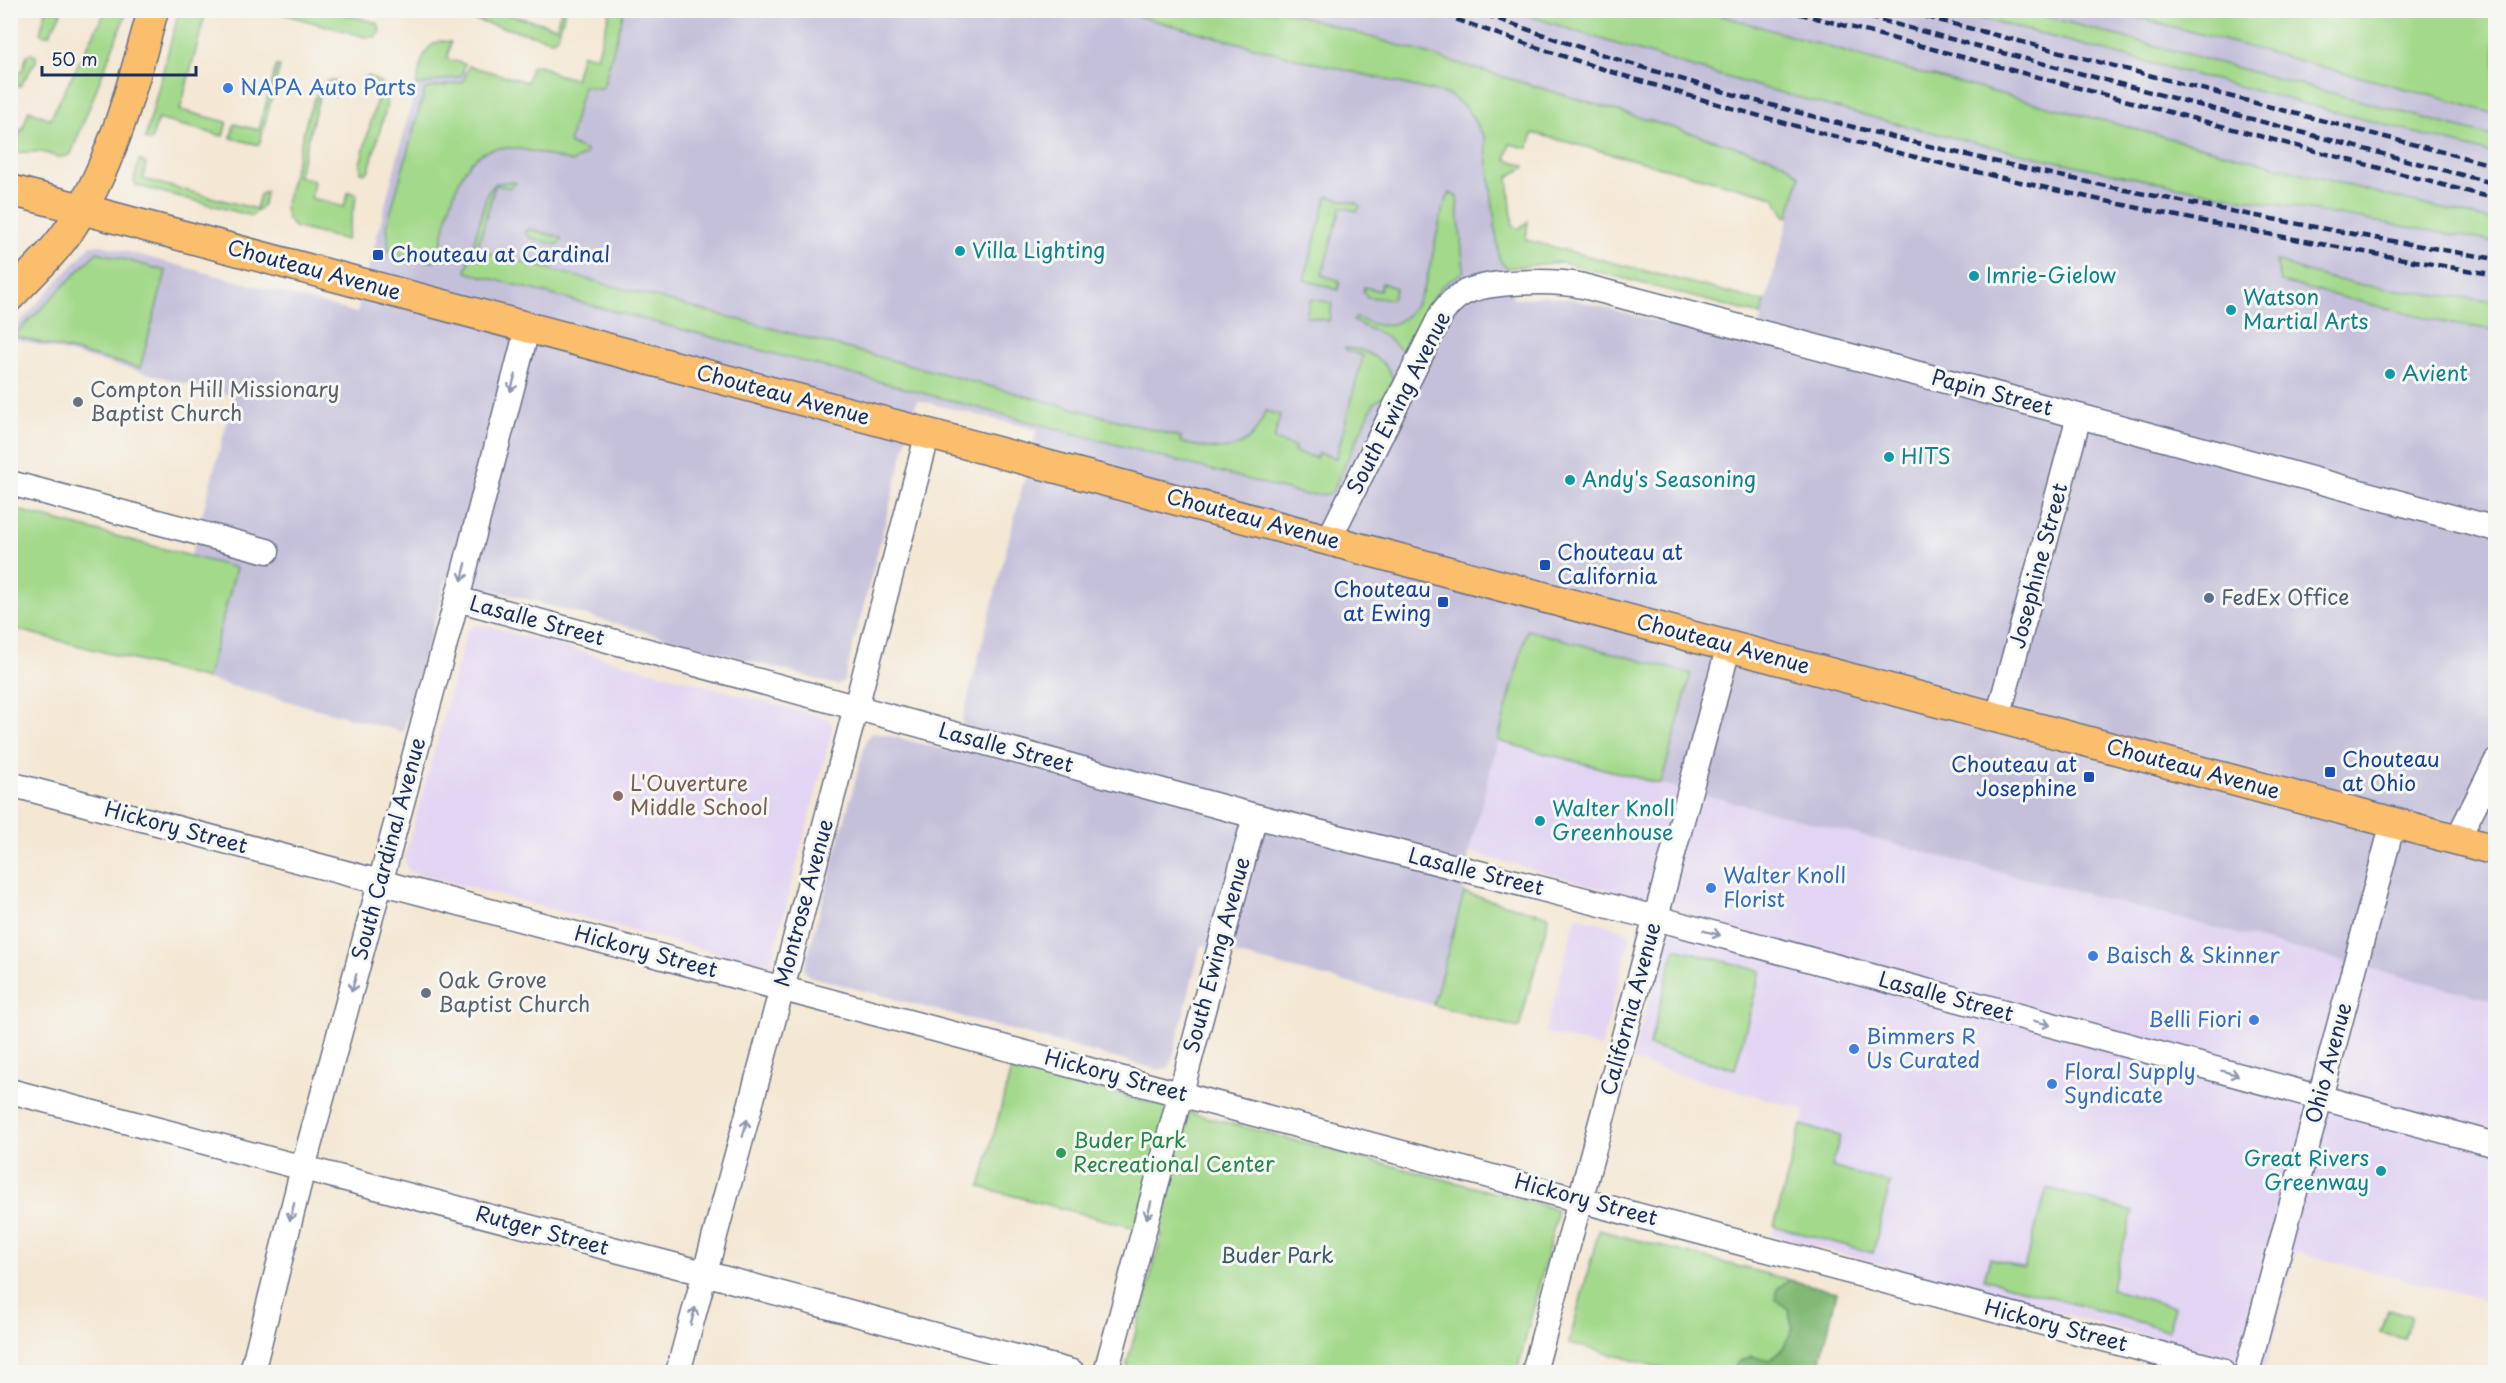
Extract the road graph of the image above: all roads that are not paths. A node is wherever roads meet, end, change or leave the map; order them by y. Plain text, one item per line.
1 (153, 10) edge
2 (10, 190) edge
3 (82, 209) junction
4 (10, 263) edge
5 (1486, 287) joint
6 (10, 290) edge
7 (10, 296) edge
8 (528, 326) junction
9 (2079, 416) junction
10 (928, 433) junction
11 (10, 483) edge
12 (2496, 529) edge
13 (1329, 539) junction
14 (267, 551) dead end
15 (457, 599) junction
16 (1729, 645) junction
17 (856, 707) junction
18 (1998, 717) junction
19 (2496, 762) edge
20 (10, 784) edge
21 (1255, 816) junction
22 (2393, 823) junction
23 (2457, 840) junction
24 (2496, 850) edge
25 (380, 882) junction
26 (1656, 918) junction
27 (782, 987) junction
28 (10, 1091) edge
29 (1180, 1092) junction
30 (2320, 1098) junction
31 (2496, 1145) edge
32 (303, 1168) junction
33 (1581, 1199) junction
34 (704, 1273) junction
35 (2222, 1370) dead end
36 (252, 1372) edge
37 (678, 1372) edge
38 (1072, 1372) edge
39 (1106, 1372) edge
40 (1534, 1372) edge
41 (2247, 1372) edge

1 - 3 main road
2 - 3 main road, Chouteau Avenue
3 - 7 main road
3 - 8 main road, Chouteau Avenue
4 - 6 main road
5 - 9 street, Papin Street
5 - 13 street, South Ewing Avenue
8 - 10 main road, Chouteau Avenue
8 -> 15 street, South Cardinal Avenue
9 - 12 street, Papin Street
9 - 18 street, Josephine Street
10 - 13 main road, Chouteau Avenue
10 - 17 street, Montrose Avenue
11 - 14 street
13 - 16 main road, Chouteau Avenue
15 - 17 street, Lasalle Street
15 - 25 street, South Cardinal Avenue
16 - 18 main road, Chouteau Avenue
16 - 26 street, California Avenue
17 - 21 street, Lasalle Street
17 - 27 street, Montrose Avenue
18 - 22 main road, Chouteau Avenue
19 - 23 street
20 - 25 street, Hickory Street
21 - 26 street, Lasalle Street
21 - 29 street, South Ewing Avenue
22 - 23 main road, Chouteau Avenue
22 - 30 street, Ohio Avenue
23 - 24 main road, Chouteau Avenue
25 - 27 street, Hickory Street
25 -> 32 street, South Cardinal Avenue
26 -> 30 street, Lasalle Street
26 - 33 street, California Avenue
27 - 29 street, Hickory Street
34 -> 27 street, Montrose Avenue
28 - 32 street, Rutger Street
29 - 33 street, Hickory Street
29 -> 39 street, South Ewing Avenue
30 - 31 street, Lasalle Street
30 - 41 street, Ohio Avenue
32 - 34 street, Rutger Street
32 -> 36 street, South Cardinal Avenue
33 - 35 street, Hickory Street
33 - 40 street, California Avenue
37 -> 34 street, Montrose Avenue
34 - 38 street, Rutger Street

